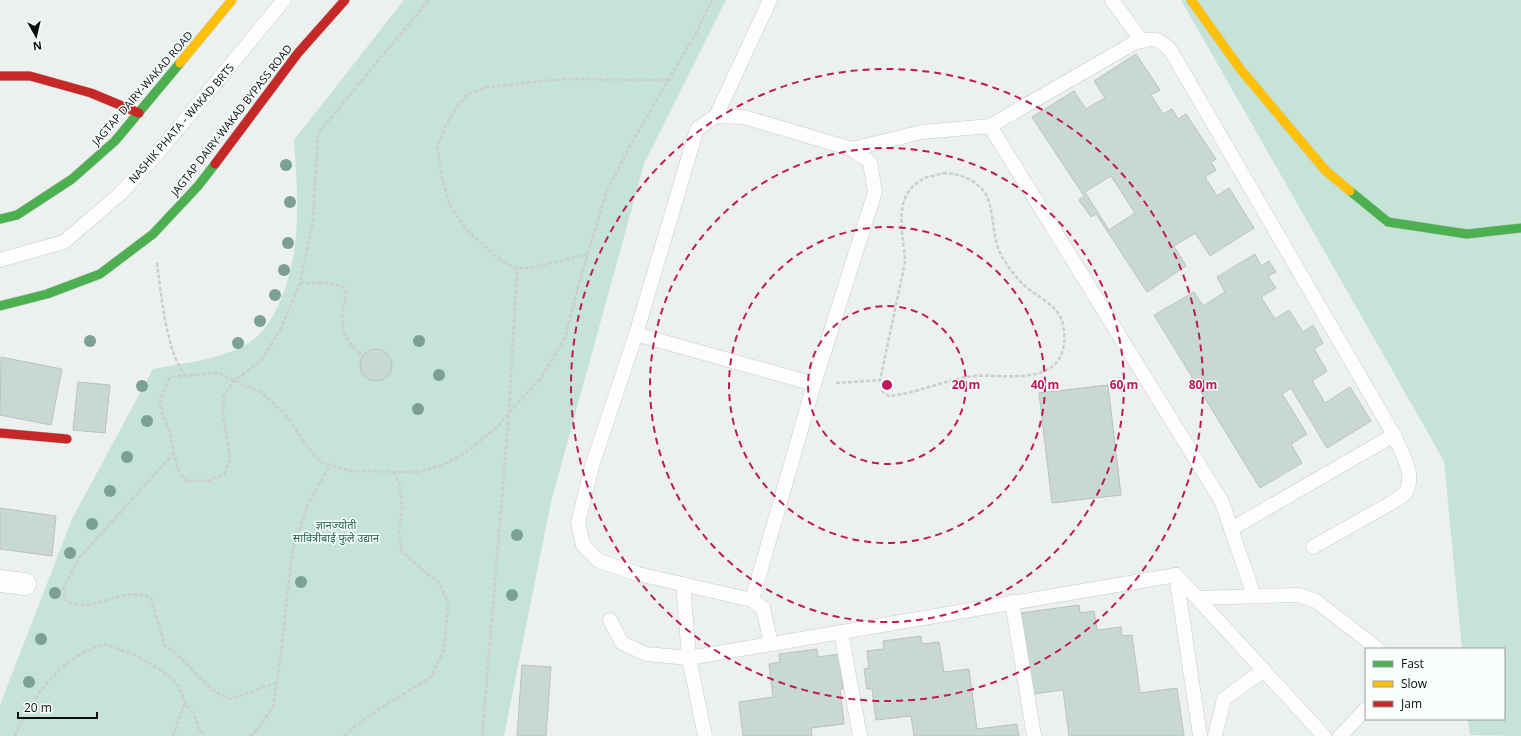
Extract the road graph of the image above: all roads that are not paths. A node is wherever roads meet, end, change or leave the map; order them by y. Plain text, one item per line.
1 (232, 0) edge
2 (284, 0) edge
3 (345, 0) edge
4 (770, 0) edge
5 (1112, 0) edge
6 (1191, 0) edge
7 (1142, 41) junction
8 (0, 76) edge
9 (139, 113) junction
10 (716, 116) junction
11 (990, 126) junction
12 (852, 149) junction
13 (0, 219) edge
14 (1521, 228) edge
15 (0, 260) edge
16 (0, 306) edge
17 (636, 334) junction
18 (814, 384) junction
19 (0, 433) edge
20 (1394, 435) junction
21 (67, 439) dead end
22 (1231, 529) junction
23 (1313, 547) dead end
24 (1176, 574) junction
25 (0, 581) edge
26 (25, 584) dead end
27 (683, 584) junction
28 (1254, 596) junction
29 (1197, 598) junction
30 (752, 600) junction
31 (1012, 602) junction
32 (610, 620) dead end
33 (841, 632) junction
34 (771, 644) junction
35 (1377, 648) edge
36 (689, 658) junction
37 (1264, 670) junction
38 (1365, 709) edge
39 (706, 736) edge
40 (860, 736) edge
41 (1034, 736) edge
42 (1200, 736) edge
43 (1215, 736) edge
44 (1324, 736) edge
45 (1340, 736) edge

1 - 9 main road, JAGTAP DAIRY-WAKAD ROAD
2 - 15 lane, NASHIK PHATA - WAKAD BRTS
3 - 16 main road, JAGTAP DAIRY-WAKAD BYPASS ROAD
4 - 10 lane
5 - 7 lane
6 - 14 main road
7 - 11 lane
7 - 20 lane
8 - 9 main road
9 - 13 main road, JAGTAP DAIRY-WAKAD ROAD
10 - 12 lane
10 - 17 lane
11 - 12 lane
11 - 22 lane
12 - 18 lane
17 - 18 lane
17 - 27 lane
18 - 30 lane
19 - 21 main road
20 - 22 lane
20 - 23 lane
22 - 28 lane
24 - 29 lane
24 - 31 lane
24 - 42 lane
25 - 26 street
27 - 30 lane
27 - 36 lane
28 - 29 lane
28 - 35 lane
29 - 37 lane
30 - 34 lane
31 - 33 lane
31 - 41 lane
32 - 36 lane
33 - 34 lane
33 - 40 lane
34 - 36 lane
36 - 39 lane
37 - 43 lane
37 - 44 lane
38 - 45 lane

